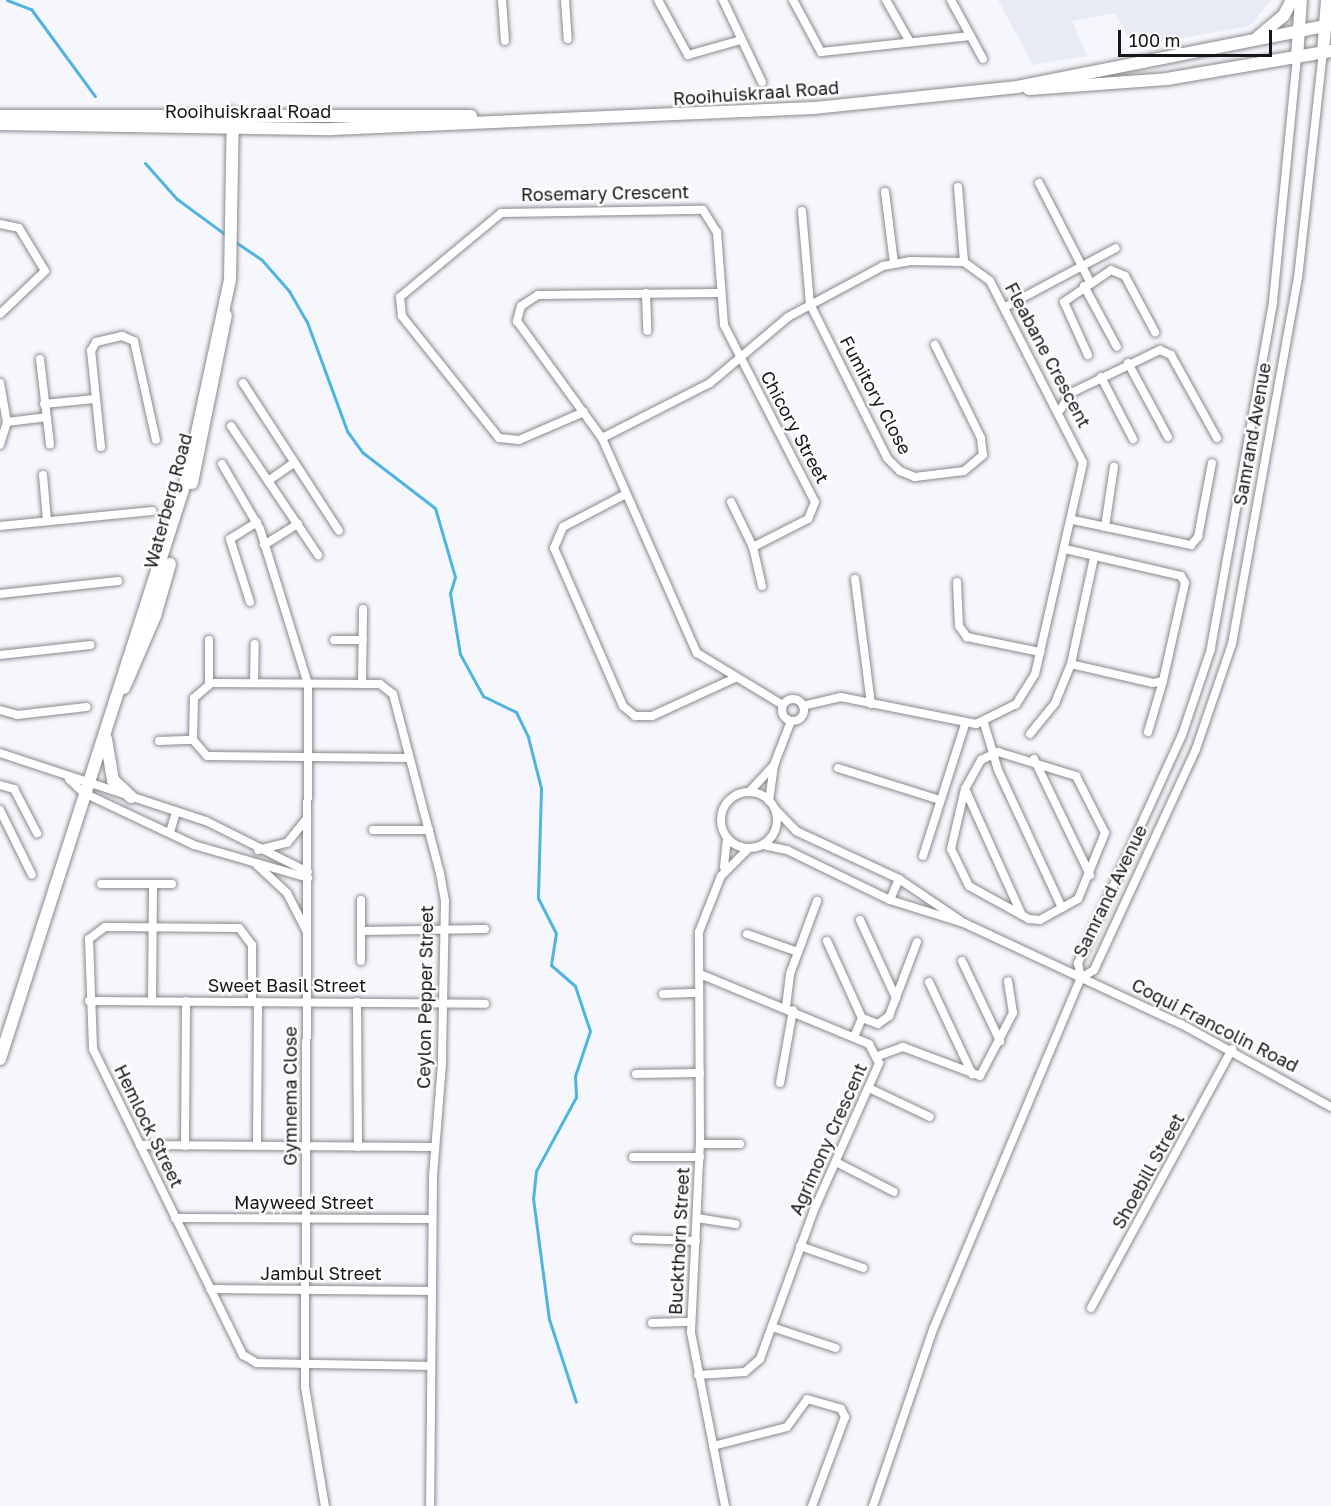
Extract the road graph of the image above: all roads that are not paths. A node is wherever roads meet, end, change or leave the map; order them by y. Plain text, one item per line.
1 (502, 0) edge
2 (565, 0) edge
3 (658, 0) edge
4 (723, 0) edge
5 (793, 0) edge
6 (886, 0) edge
7 (951, 0) edge
8 (1292, 0) edge
9 (1301, 0) edge
10 (1327, 0) edge
11 (1328, 26) edge
12 (1299, 32) junction
13 (970, 36) junction
14 (568, 39) dead end
15 (1254, 39) junction
16 (741, 40) junction
17 (505, 41) dead end
18 (910, 42) junction
19 (1327, 52) edge
20 (1297, 57) junction
21 (983, 59) dead end
22 (762, 82) dead end
23 (1017, 87) junction
24 (233, 113) junction
25 (0, 116) edge
26 (496, 119) junction
27 (0, 124) edge
28 (233, 130) junction
29 (1039, 183) dead end
30 (958, 187) dead end
31 (885, 192) dead end
32 (802, 211) dead end
33 (0, 224) edge
34 (1116, 248) dead end
35 (964, 262) junction
36 (894, 263) junction
37 (1081, 266) junction
38 (1087, 284) junction
39 (646, 293) junction
40 (718, 293) junction
41 (810, 304) junction
42 (1007, 306) junction
43 (0, 314) edge
44 (647, 332) dead end
45 (1155, 332) dead end
46 (934, 345) dead end
47 (1117, 347) dead end
48 (1088, 355) dead end
49 (40, 359) dead end
50 (740, 359) junction
51 (1128, 363) junction
52 (1101, 377) junction
53 (0, 383) edge
54 (243, 383) dead end
55 (95, 399) junction
56 (44, 404) junction
57 (1060, 410) junction
58 (584, 412) junction
59 (46, 417) junction
60 (7, 422) junction
61 (231, 426) dead end
62 (1168, 437) dead end
63 (602, 438) junction
64 (1216, 438) dead end
65 (1133, 439) dead end
66 (156, 440) dead end
67 (50, 444) dead end
68 (0, 445) edge
69 (101, 447) dead end
70 (294, 463) junction
71 (1212, 463) dead end
72 (222, 464) dead end
73 (1114, 467) dead end
74 (42, 475) dead end
75 (268, 481) junction
76 (626, 494) junction
77 (731, 502) dead end
78 (152, 511) dead end
79 (47, 520) junction
80 (1072, 520) junction
81 (258, 522) junction
82 (298, 524) junction
83 (0, 526) edge
84 (1105, 527) junction
85 (339, 531) dead end
86 (264, 545) junction
87 (753, 547) junction
88 (1065, 549) junction
89 (318, 555) dead end
90 (1094, 558) junction
91 (855, 579) dead end
92 (118, 581) dead end
93 (957, 582) dead end
94 (762, 586) dead end
95 (0, 594) edge
96 (250, 602) dead end
97 (363, 609) dead end
98 (209, 640) dead end
99 (334, 640) dead end
100 (363, 640) junction
101 (255, 644) dead end
102 (90, 645) dead end
103 (1040, 652) junction
104 (0, 654) edge
105 (1071, 664) junction
106 (735, 678) junction
107 (1163, 681) junction
108 (254, 683) junction
109 (209, 684) junction
110 (308, 684) junction
111 (362, 684) junction
112 (871, 704) junction
113 (783, 705) junction
114 (803, 706) junction
115 (87, 707) dead end
116 (0, 710) edge
117 (792, 721) junction
118 (984, 723) junction
119 (964, 724) junction
120 (1148, 732) dead end
121 (1030, 734) dead end
122 (106, 738) junction
123 (193, 740) junction
124 (159, 741) dead end
125 (0, 753) edge
126 (992, 753) junction
127 (308, 757) junction
128 (409, 758) junction
129 (1034, 759) junction
130 (774, 765) junction
131 (838, 768) dead end
132 (0, 785) edge
133 (86, 788) junction
134 (965, 789) junction
135 (749, 792) junction
136 (130, 797) junction
137 (940, 800) junction
138 (772, 805) junction
139 (0, 810) edge
140 (176, 812) junction
141 (308, 816) junction
142 (373, 830) dead end
143 (429, 830) junction
144 (170, 832) junction
145 (37, 833) dead end
146 (728, 839) junction
147 (763, 845) junction
148 (748, 849) junction
149 (258, 850) junction
150 (923, 856) dead end
151 (251, 861) junction
152 (32, 875) dead end
153 (308, 875) junction
154 (1090, 875) junction
155 (721, 876) junction
156 (899, 879) junction
157 (101, 884) dead end
158 (153, 884) junction
159 (172, 884) dead end
160 (361, 900) dead end
161 (890, 900) junction
162 (817, 901) dead end
163 (1062, 908) junction
164 (1023, 915) junction
165 (860, 920) dead end
166 (964, 923) junction
167 (152, 927) junction
168 (445, 928) junction
169 (485, 928) dead end
170 (361, 931) junction
171 (308, 933) junction
172 (747, 934) dead end
173 (827, 941) dead end
174 (917, 942) dead end
175 (798, 952) junction
176 (361, 961) dead end
177 (962, 961) dead end
178 (700, 974) junction
179 (1081, 978) junction
180 (1008, 981) dead end
181 (929, 982) dead end
182 (699, 993) junction
183 (663, 994) dead end
184 (896, 998) junction
185 (89, 1001) junction
186 (152, 1001) junction
187 (186, 1001) junction
188 (255, 1002) junction
189 (307, 1002) junction
190 (357, 1002) junction
191 (443, 1003) junction
192 (485, 1004) dead end
193 (790, 1009) junction
194 (862, 1018) junction
195 (854, 1037) junction
196 (1000, 1041) junction
197 (1232, 1049) junction
198 (878, 1056) junction
199 (0, 1059) edge
200 (700, 1073) junction
201 (636, 1074) dead end
202 (972, 1074) junction
203 (780, 1083) dead end
204 (871, 1089) junction
205 (1331, 1107) edge
206 (930, 1117) dead end
207 (700, 1144) junction
208 (740, 1144) dead end
209 (140, 1145) junction
210 (185, 1146) junction
211 (257, 1146) junction
212 (306, 1146) junction
213 (358, 1147) junction
214 (435, 1147) junction
215 (633, 1157) dead end
216 (700, 1157) junction
217 (836, 1162) junction
218 (894, 1192) dead end
219 (175, 1218) junction
220 (697, 1218) junction
221 (306, 1219) junction
222 (432, 1219) junction
223 (735, 1224) dead end
224 (636, 1239) dead end
225 (696, 1241) junction
226 (800, 1246) junction
227 (863, 1268) dead end
228 (210, 1289) junction
229 (305, 1290) junction
230 (431, 1290) junction
231 (1091, 1308) dead end
232 (690, 1322) junction
233 (652, 1323) dead end
234 (772, 1327) junction
235 (836, 1348) dead end
236 (305, 1365) junction
237 (431, 1366) junction
238 (698, 1375) junction
239 (713, 1446) junction
240 (325, 1506) edge
241 (430, 1506) edge
242 (725, 1506) edge
243 (812, 1506) edge
244 (873, 1506) edge

1 - 17 street
2 - 14 street
3 - 16 street
4 - 16 street
5 - 18 street
6 - 18 street
7 - 13 street
8 - 15 main road
9 - 12 main road, Samrand Avenue
10 - 11 main road, Samrand Avenue
11 - 12 main road, Rooihuiskraal Road
11 - 19 main road, Samrand Avenue
12 - 15 main road, Rooihuiskraal Road
12 - 20 main road, Samrand Avenue
13 - 18 street
13 - 21 street
15 - 23 main road, Rooihuiskraal Road
16 - 22 street
19 - 20 main road, Rooihuiskraal Road
19 - 179 street, Samrand Avenue
20 - 23 main road, Rooihuiskraal Road
20 - 179 street, Samrand Avenue
23 - 26 main road, Rooihuiskraal Road
24 - 25 main road, Rooihuiskraal Road
24 - 26 main road, Rooihuiskraal Road
24 - 28 main road, Waterberg Road
26 - 28 main road, Rooihuiskraal Road
27 - 28 main road, Rooihuiskraal Road
28 - 122 main road, Waterberg Road
29 - 37 street
30 - 35 street
31 - 36 street
32 - 41 street
33 - 43 street
34 - 37 street
35 - 36 street
35 - 42 street, Fleabane Crescent
36 - 41 street
37 - 38 street
37 - 42 street
38 - 45 street
38 - 47 street
38 - 48 street
39 - 40 street
39 - 44 street
39 - 58 street
40 - 50 street
40 - 58 street, Rosemary Crescent
41 - 46 street, Fumitory Close
41 - 50 street
42 - 57 street, Fleabane Crescent
49 - 56 street
50 - 63 street
50 - 87 street, Chicory Street
51 - 52 street
51 - 62 street
51 - 64 street
52 - 57 street
52 - 65 street
53 - 60 street
54 - 70 street
55 - 56 street
55 - 66 street
55 - 69 street
56 - 59 street
57 - 80 street, Fleabane Crescent
58 - 63 street
59 - 60 street
59 - 67 street
60 - 68 street
61 - 75 street
63 - 76 street
70 - 75 street
70 - 85 street
71 - 84 street
72 - 81 street, Gymnema Close
73 - 84 street
74 - 79 street
75 - 82 street
76 - 106 street
76 - 106 street
77 - 87 street
78 - 79 street
79 - 83 street
80 - 84 street
80 - 88 street, Fleabane Crescent
81 - 86 street, Gymnema Close
81 - 96 street
82 - 86 street
82 - 89 street
86 - 110 street, Gymnema Close
87 - 94 street
88 - 90 street
88 - 103 street, Fleabane Crescent
90 - 105 street
90 - 107 street
91 - 112 street
92 - 95 street
93 - 103 street
97 - 100 street
98 - 109 street
99 - 100 street
100 - 111 street
101 - 108 street
102 - 104 street
103 - 118 street, Fleabane Crescent
105 - 107 street
105 - 121 street
106 - 113 street
107 - 120 street
108 - 109 street, Ceylon Pepper Street
108 - 110 street, Ceylon Pepper Street
109 - 123 street
110 - 111 street, Ceylon Pepper Street
110 - 127 street, Gymnema Close
111 - 128 street, Ceylon Pepper Street
112 - 114 street
112 - 119 street
113 - 114 street
113 - 117 street
114 - 117 street
115 - 116 street
117 - 130 street
118 - 119 street
118 - 126 street
119 - 137 street
122 - 133 main road, Waterberg Road
122 - 136 main road
123 - 124 street
123 - 127 street
125 - 133 street
126 - 129 street
126 - 134 street
126 - 163 street
127 - 128 street
127 - 141 street, Gymnema Close
128 - 143 street, Ceylon Pepper Street
129 - 154 street
129 - 154 street
130 - 135 street
130 - 138 street
131 - 137 street
132 - 145 street
133 - 136 street
133 - 144 street
133 - 199 main road, Waterberg Road
134 - 164 street
134 - 164 street
135 - 138 street
135 - 146 street
136 - 140 street
137 - 150 street
138 - 147 street
138 - 156 street
139 - 152 street
140 - 144 street
140 - 149 street
141 - 149 street
141 - 153 street, Gymnema Close
142 - 143 street
143 - 168 street, Ceylon Pepper Street
144 - 151 street
146 - 148 street
146 - 155 street
147 - 148 street
147 - 161 street
148 - 155 street
149 - 153 street
151 - 153 street
151 - 171 street
153 - 171 street, Gymnema Close
154 - 163 street
155 - 178 street, Buckthorn Street
156 - 161 street
156 - 166 street
157 - 158 street
158 - 159 street
158 - 167 street
160 - 170 street
161 - 166 street
162 - 175 street
163 - 164 street
165 - 184 street
166 - 179 street, Coqui Francolin Road
167 - 185 street, Hemlock Street
167 - 186 street
167 - 188 street, Hemlock Street
168 - 169 street
168 - 170 street
168 - 191 street, Ceylon Pepper Street
170 - 176 street
171 - 189 street, Gymnema Close
172 - 175 street
173 - 194 street
174 - 184 street
175 - 193 street
177 - 196 street
178 - 182 street, Buckthorn Street
178 - 193 street, Agrimony Crescent
179 - 197 street, Coqui Francolin Road
179 - 244 street
180 - 196 street
181 - 202 street
182 - 183 street
182 - 200 street, Buckthorn Street
184 - 194 street
185 - 186 street, Sweet Basil Street
185 - 209 street, Hemlock Street
186 - 187 street, Sweet Basil Street
187 - 188 street, Sweet Basil Street
187 - 210 street
188 - 189 street, Sweet Basil Street
188 - 211 street, Hemlock Street
189 - 190 street, Sweet Basil Street
189 - 212 street, Gymnema Close
190 - 191 street, Sweet Basil Street
190 - 213 street
191 - 192 street, Sweet Basil Street
191 - 214 street, Ceylon Pepper Street
193 - 195 street, Agrimony Crescent
193 - 203 street
194 - 195 street
195 - 198 street, Agrimony Crescent
196 - 202 street
197 - 205 street, Coqui Francolin Road
197 - 231 street, Shoebill Street
198 - 202 street
198 - 204 street, Agrimony Crescent
200 - 201 street
200 - 207 street, Buckthorn Street
204 - 206 street
204 - 217 street, Agrimony Crescent
207 - 208 street
207 - 216 street, Buckthorn Street
209 - 210 street
209 - 219 street, Hemlock Street
210 - 211 street
211 - 212 street
212 - 213 street
212 - 221 street, Gymnema Close
213 - 214 street
214 - 222 street, Ceylon Pepper Street
215 - 216 street
216 - 220 street, Buckthorn Street
217 - 218 street
217 - 226 street, Agrimony Crescent
219 - 221 street, Mayweed Street
219 - 228 street, Hemlock Street
220 - 223 street
220 - 225 street, Buckthorn Street
221 - 222 street, Mayweed Street
221 - 229 street, Gymnema Close
222 - 230 street, Ceylon Pepper Street
224 - 225 street
225 - 232 street, Buckthorn Street
226 - 227 street
226 - 234 street, Agrimony Crescent
228 - 229 street, Jambul Street
228 - 236 street, Hemlock Street
229 - 230 street, Jambul Street
229 - 236 street, Gymnema Close
230 - 237 street, Ceylon Pepper Street
232 - 233 street
232 - 238 street, Buckthorn Street
234 - 235 street
234 - 238 street, Agrimony Crescent
236 - 237 street, Hemlock Street
236 - 240 street, Gymnema Close
237 - 241 street, Ceylon Pepper Street
238 - 239 street, Buckthorn Street
239 - 242 street, Buckthorn Street
239 - 243 street

